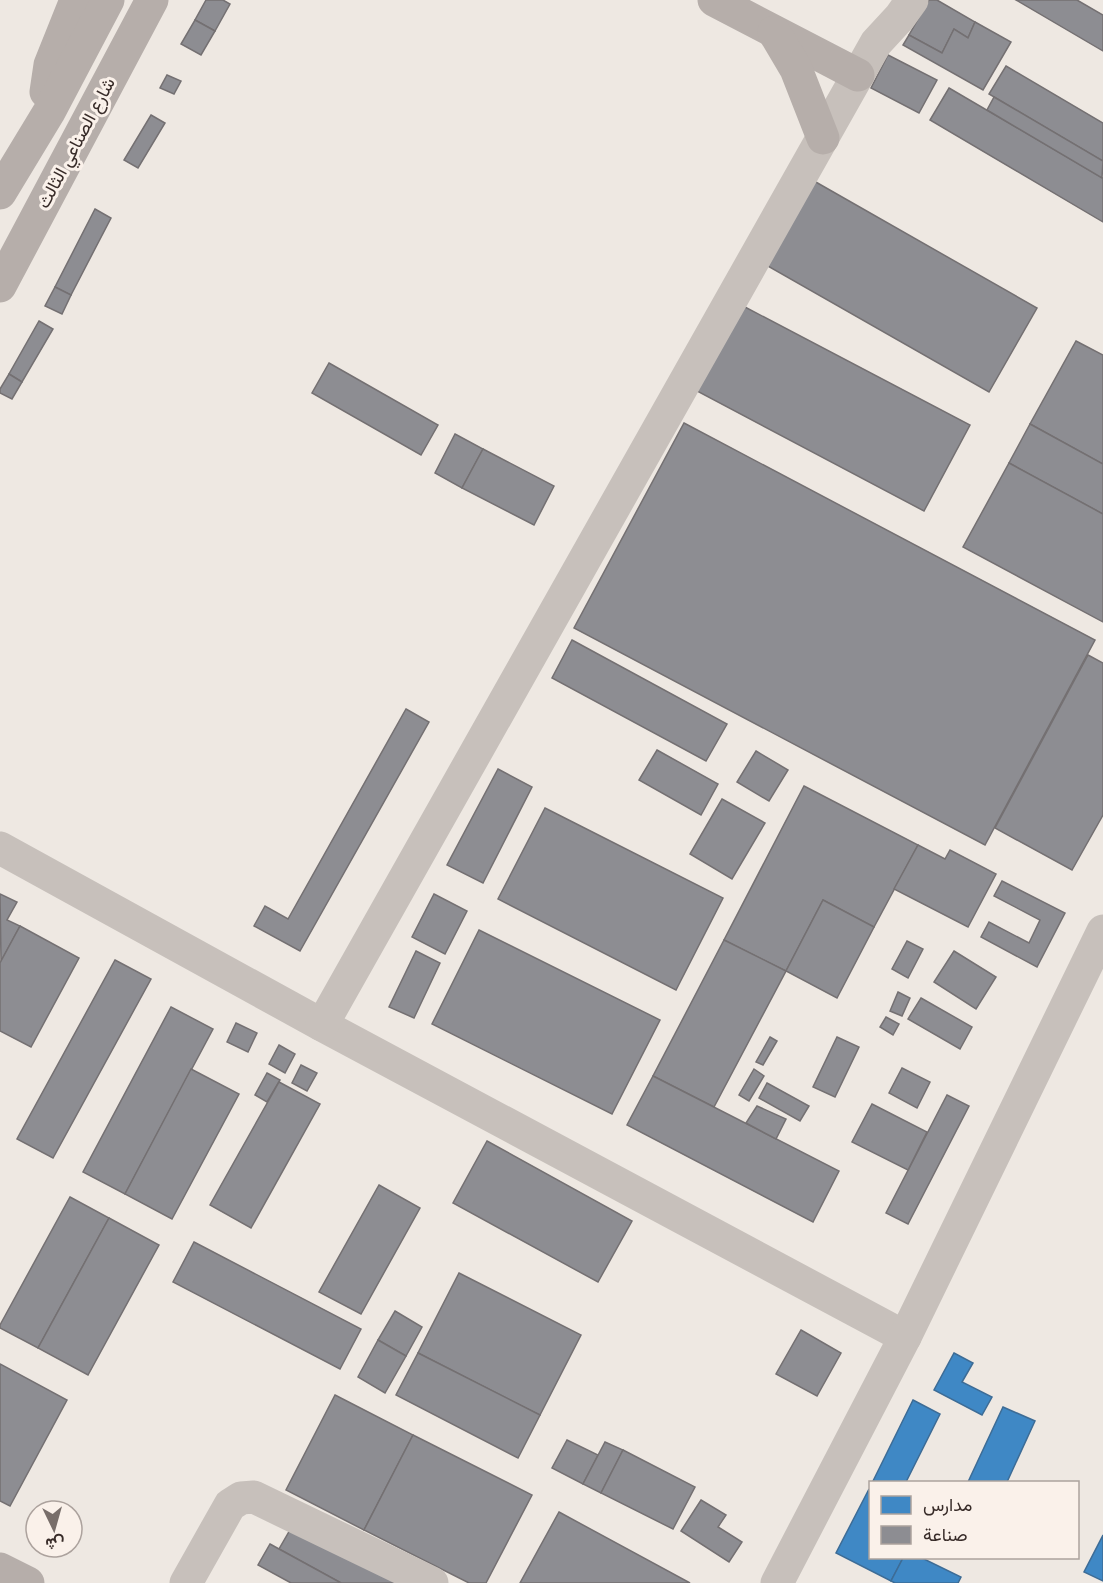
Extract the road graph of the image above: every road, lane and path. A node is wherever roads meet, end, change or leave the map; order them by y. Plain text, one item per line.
1 (76, 0) edge
2 (108, 0) edge
3 (152, 0) edge
4 (714, 0) edge
5 (890, 0) edge
6 (912, 0) edge
7 (774, 33) junction
8 (876, 43) junction
9 (858, 75) junction
10 (49, 112) junction
11 (823, 138) junction
12 (0, 193) edge
13 (0, 286) edge
14 (0, 848) edge
15 (1103, 931) edge
16 (322, 1025) junction
17 (905, 1336) junction
18 (0, 1569) edge
19 (28, 1583) edge
20 (186, 1583) edge
21 (432, 1583) edge
22 (777, 1583) edge

1 - 10 main road
2 - 10 main road
3 - 13 main road, شارع الصناعي الثالث
4 - 7 main road
5 - 8 street
6 - 8 street
7 - 9 main road
7 - 11 main road
8 - 9 street
9 - 11 street
10 - 12 main road
11 - 16 street
14 - 16 street
15 - 17 street
16 - 17 street
17 - 22 street
18 - 19 main road
20 - 21 street

